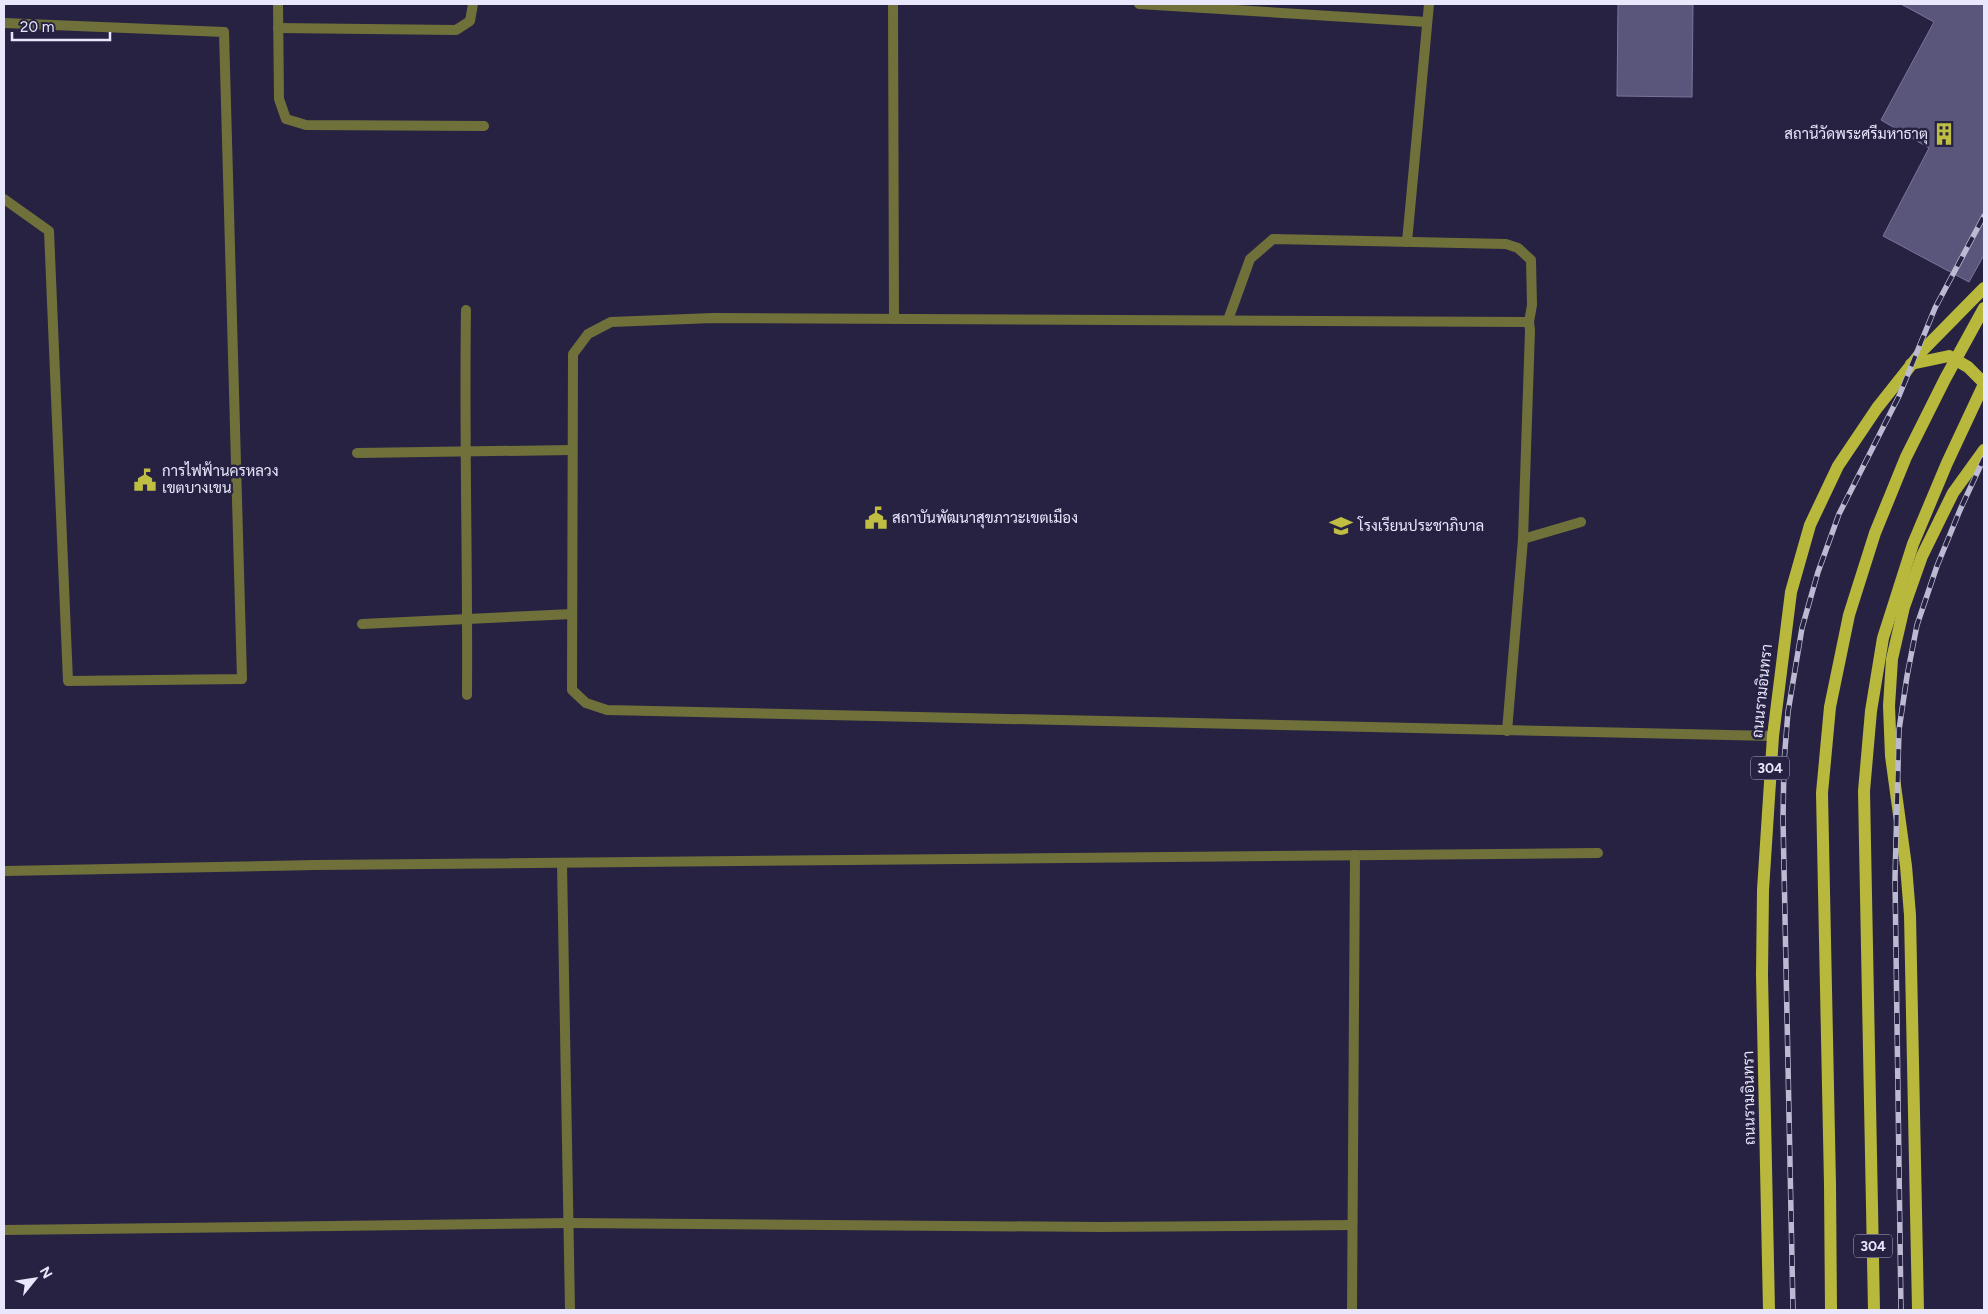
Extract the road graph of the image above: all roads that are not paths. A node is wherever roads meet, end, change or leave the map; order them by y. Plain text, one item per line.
1 (278, 4) edge
2 (473, 4) edge
3 (893, 4) edge
4 (1139, 4) edge
5 (1429, 4) edge
6 (1428, 22) junction
7 (4, 23) edge
8 (278, 28) junction
9 (484, 126) dead end
10 (4, 199) edge
11 (1407, 242) junction
12 (1984, 288) edge
13 (1984, 308) edge
14 (466, 310) dead end
15 (894, 319) junction
16 (1228, 320) junction
17 (1529, 322) junction
18 (1911, 364) junction
19 (1984, 384) edge
20 (572, 450) junction
21 (1984, 450) edge
22 (464, 451) junction
23 (356, 453) dead end
24 (1581, 522) dead end
25 (1523, 539) junction
26 (572, 614) junction
27 (467, 619) junction
28 (362, 624) dead end
29 (467, 695) dead end
30 (1508, 731) junction
31 (1773, 736) junction
32 (1598, 853) dead end
33 (1355, 855) junction
34 (562, 863) junction
35 (4, 871) edge
36 (569, 1223) junction
37 (1352, 1225) junction
38 (4, 1230) edge
39 (570, 1310) edge
40 (1352, 1310) edge
41 (1769, 1310) edge
42 (1831, 1310) edge
43 (1874, 1310) edge
44 (1918, 1310) edge

1 - 8 street
2 - 8 street
3 - 15 street
4 - 6 street
5 - 6 street
6 - 11 street
7 - 10 street
8 - 9 street
11 - 16 street
11 - 17 street
12 - 18 main road, ถนนรามอินทรา / 304
13 - 42 main road, bridge
14 - 22 street
15 - 16 street
15 - 20 street
16 - 17 street
17 - 25 street
18 - 19 main road
18 - 31 main road, ถนนรามอินทรา / 304
19 - 43 main road, 304
20 - 22 street
20 - 26 street
21 - 44 main road
22 - 23 street
22 - 27 street
24 - 25 street
25 - 30 street
26 - 27 street
26 - 30 street
27 - 28 street
27 - 29 street
30 - 31 street
31 - 41 main road, ถนนรามอินทรา / 304
32 - 33 street
33 - 34 street
33 - 37 street
34 - 35 street
34 - 36 street
36 - 37 street
36 - 38 street
36 - 39 street
37 - 40 street

